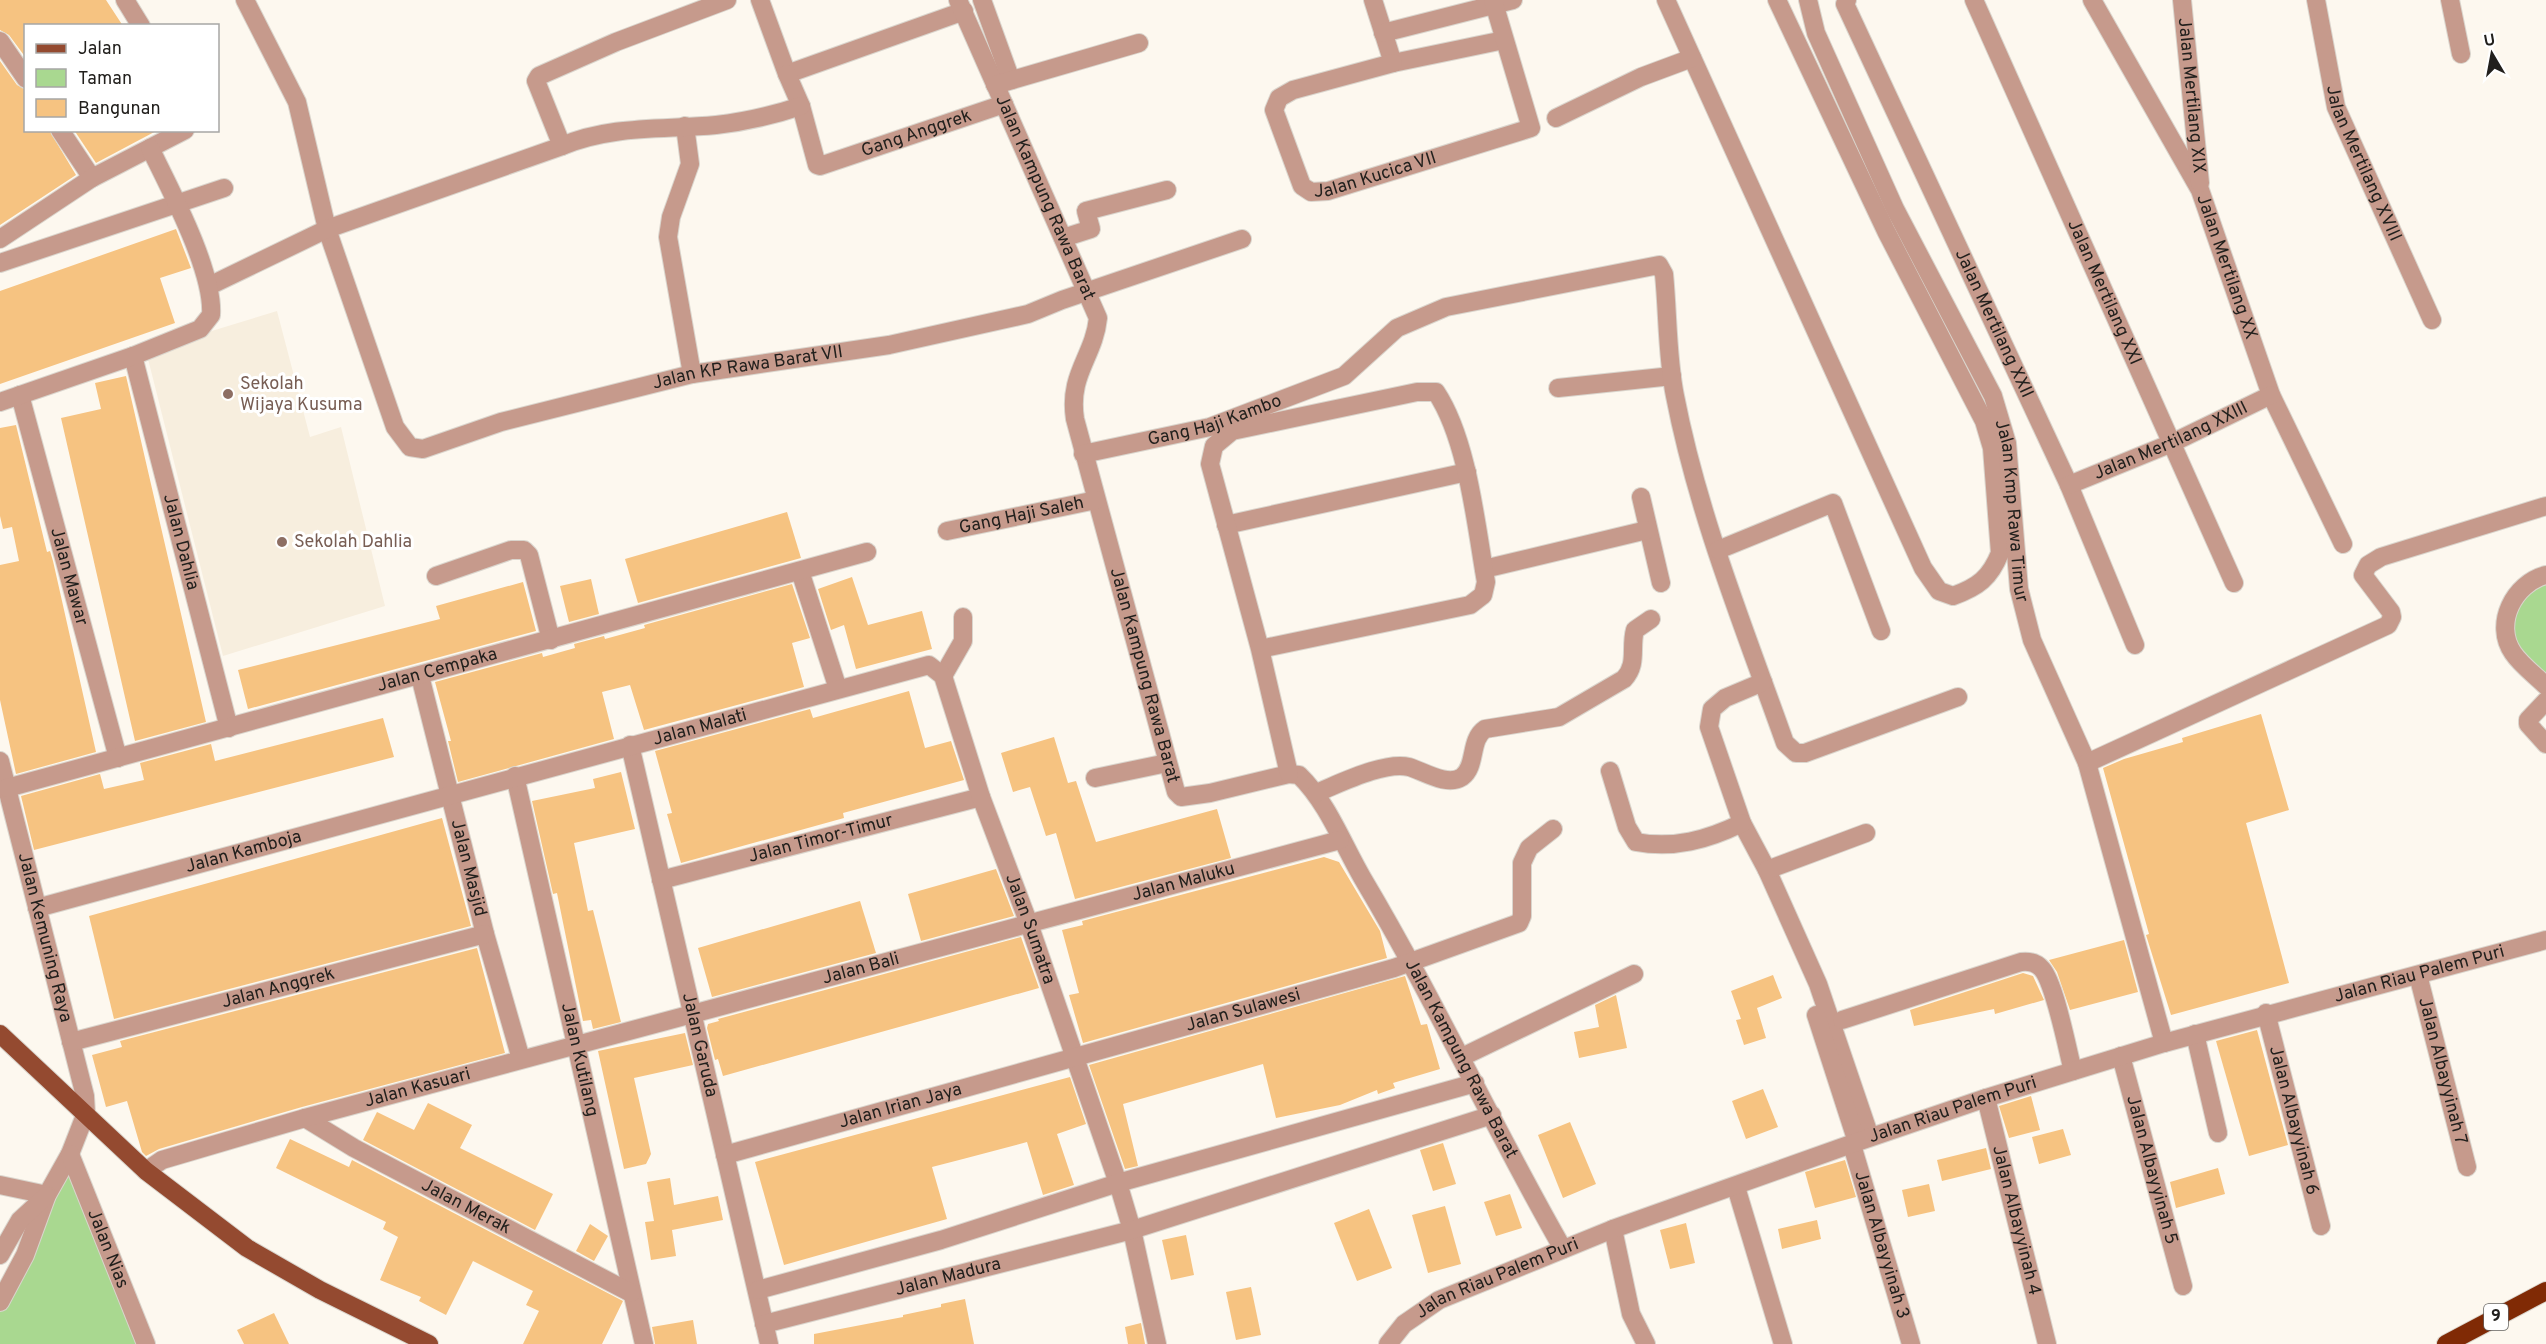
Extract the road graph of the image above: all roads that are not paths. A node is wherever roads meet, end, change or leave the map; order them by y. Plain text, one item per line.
1 (125, 0) edge
2 (246, 0) edge
3 (727, 0) edge
4 (760, 0) edge
5 (982, 0) edge
6 (1373, 0) edge
7 (1512, 0) edge
8 (1666, 0) edge
9 (1777, 0) edge
10 (1808, 0) edge
11 (1974, 0) edge
12 (2092, 0) edge
13 (2182, 0) edge
14 (2316, 0) edge
15 (2450, 0) edge
16 (1846, 2) edge
17 (1493, 3) edge
18 (961, 6) edge
19 (140, 24) edge
20 (1383, 33) junction
21 (1504, 40) junction
22 (0, 41) edge
23 (1139, 43) dead end
24 (2461, 54) dead end
25 (1692, 58) junction
26 (1393, 63) junction
27 (787, 74) junction
28 (24, 76) edge
29 (1003, 82) junction
30 (1004, 104) junction
31 (801, 106) junction
32 (1556, 118) dead end
33 (685, 126) junction
34 (61, 132) edge
35 (181, 132) edge
36 (562, 146) junction
37 (150, 148) junction
38 (92, 178) junction
39 (224, 188) dead end
40 (1167, 190) dead end
41 (2200, 190) junction
42 (177, 204) junction
43 (327, 229) junction
44 (1063, 238) junction
45 (0, 239) edge
46 (1242, 239) dead end
47 (0, 263) edge
48 (209, 286) junction
49 (1086, 292) junction
50 (2432, 320) dead end
51 (133, 356) junction
52 (692, 374) junction
53 (1672, 376) junction
54 (1558, 388) dead end
55 (20, 395) junction
56 (2271, 395) junction
57 (0, 402) edge
58 (2172, 442) junction
59 (1083, 454) junction
60 (1467, 472) junction
61 (2069, 485) junction
62 (1641, 497) dead end
63 (1096, 500) junction
64 (2546, 506) edge
65 (1226, 525) junction
66 (1647, 530) junction
67 (948, 531) dead end
68 (2343, 544) dead end
69 (1718, 550) junction
70 (867, 552) dead end
71 (1484, 569) junction
72 (800, 572) junction
73 (2546, 575) edge
74 (436, 576) dead end
75 (1661, 583) dead end
76 (2234, 583) dead end
77 (963, 617) dead end
78 (1651, 620) dead end
79 (1881, 631) dead end
80 (551, 640) junction
81 (2135, 645) dead end
82 (1260, 649) junction
83 (420, 676) junction
84 (943, 676) junction
85 (1763, 682) junction
86 (2546, 686) edge
87 (838, 689) junction
88 (1958, 697) dead end
89 (2546, 701) edge
90 (229, 728) junction
91 (2546, 744) edge
92 (630, 745) junction
93 (118, 758) junction
94 (0, 761) edge
95 (1167, 763) junction
96 (2086, 763) junction
97 (1610, 771) dead end
98 (1289, 774) junction
99 (515, 776) junction
100 (1095, 778) dead end
101 (7, 788) junction
102 (452, 793) junction
103 (1316, 793) junction
104 (981, 797) junction
105 (1742, 824) junction
106 (1553, 829) dead end
107 (1866, 833) dead end
108 (1340, 840) junction
109 (1767, 870) junction
110 (661, 880) junction
111 (37, 908) junction
112 (1029, 924) junction
113 (485, 933) junction
114 (2546, 940) edge
115 (1412, 961) junction
116 (1634, 974) dead end
117 (2418, 975) junction
118 (2266, 1013) junction
119 (692, 1014) junction
120 (1842, 1020) dead end
121 (0, 1034) edge
122 (2195, 1034) junction
123 (71, 1042) junction
124 (2164, 1043) junction
125 (575, 1045) junction
126 (2121, 1056) junction
127 (1462, 1057) junction
128 (1076, 1058) junction
129 (521, 1059) junction
130 (2073, 1071) junction
131 (1475, 1083) junction
132 (1986, 1098) junction
133 (86, 1113) junction
134 (1492, 1115) junction
135 (305, 1118) junction
136 (2218, 1133) dead end
137 (1860, 1141) junction
138 (70, 1154) junction
139 (725, 1155) junction
140 (2467, 1167) dead end
141 (146, 1171) junction
142 (1118, 1183) junction
143 (0, 1185) edge
144 (1736, 1187) junction
145 (47, 1195) junction
146 (2321, 1226) dead end
147 (1613, 1229) junction
148 (1132, 1230) junction
149 (1563, 1249) junction
150 (0, 1255) edge
151 (2183, 1286) dead end
152 (758, 1290) junction
153 (2546, 1291) edge
154 (631, 1293) junction
155 (0, 1302) edge
156 (764, 1324) junction
157 (146, 1344) edge
158 (429, 1344) edge
159 (644, 1344) edge
160 (769, 1344) edge
161 (1157, 1344) edge
162 (1388, 1344) edge
163 (1646, 1344) edge
164 (1783, 1344) edge
165 (1911, 1344) edge
166 (2047, 1344) edge
167 (2446, 1344) edge

1 - 19 street
2 - 43 street
3 - 36 street
4 - 27 street
5 - 29 street
6 - 20 street
7 - 17 street
8 - 25 street
9 - 25 street
10 - 96 street, Jalan Kmp Rawa Timur
11 - 58 street, Jalan Mertilang XXI
12 - 41 street, Jalan Mertilang XX
13 - 41 street, Jalan Mertilang XIX
14 - 50 street, Jalan Mertilang XVIII
15 - 24 street
16 - 61 street, Jalan Mertilang XXII
17 - 20 street
17 - 21 street, Jalan Kucica VII
18 - 27 street
18 - 29 street, Jalan Kampung Rawa Barat
20 - 26 street
21 - 26 street, Jalan Kucica VII
21 - 26 street, Jalan Kucica VII
22 - 28 street
23 - 29 street
25 - 32 street
27 - 31 street
29 - 30 street, Jalan Kampung Rawa Barat
30 - 31 street, Gang Anggrek
30 - 44 street, Jalan Kampung Rawa Barat
31 - 33 street
33 - 36 street
33 - 52 street
34 - 38 street
35 - 37 street
36 - 43 street
37 - 38 street
37 - 42 street
38 - 45 street
39 - 42 street
40 - 44 street
41 - 56 street, Jalan Mertilang XX
42 - 47 street
42 - 48 street
43 - 48 street
43 - 52 street, Jalan KP Rawa Barat VII
44 - 49 street, Jalan Kampung Rawa Barat
46 - 49 street, Jalan KP Rawa Barat VII
48 - 51 street
49 - 52 street, Jalan KP Rawa Barat VII
49 - 59 street, Jalan Kampung Rawa Barat
51 - 55 street
51 - 90 street, Jalan Dahlia
53 - 54 street
53 - 59 street, Gang Haji Kambo
53 - 69 street
55 - 57 street
55 - 93 street, Jalan Mawar
56 - 58 street, Jalan Mertilang XXIII
56 - 68 street, Jalan Mertilang XX
58 - 61 street, Jalan Mertilang XXIII
58 - 76 street, Jalan Mertilang XXI
59 - 63 street, Jalan Kampung Rawa Barat
60 - 65 street
60 - 65 street
60 - 71 street
61 - 81 street, Jalan Mertilang XXII
62 - 66 street
63 - 67 street, Gang Haji Saleh
63 - 95 street, Jalan Kampung Rawa Barat
64 - 96 street
65 - 82 street
66 - 71 street
66 - 75 street
69 - 79 street
69 - 85 street
70 - 72 street, Jalan Cempaka
71 - 82 street
72 - 80 street, Jalan Cempaka
72 - 87 street
73 - 86 street
74 - 80 street
77 - 84 street
78 - 103 street
80 - 83 street, Jalan Cempaka
82 - 98 street
83 - 90 street, Jalan Cempaka
83 - 102 street, Jalan Masjid
84 - 87 street, Jalan Malati
84 - 104 street, Jalan Sumatra
85 - 88 street
85 - 105 street, Jalan Albayyinah 3
87 - 92 street, Jalan Malati
89 - 91 street
90 - 93 street, Jalan Cempaka
92 - 99 street, Jalan Malati
92 - 110 street, Jalan Garuda
93 - 101 street, Jalan Cempaka
94 - 101 street, Jalan Kemuning Raya
95 - 98 street, Jalan Kampung Rawa Barat
95 - 100 street
96 - 124 street, Jalan Kmp Rawa Timur
97 - 105 street
98 - 103 street, Jalan Kampung Rawa Barat
99 - 102 street, Jalan Malati
99 - 125 street, Jalan Kutilang
101 - 111 street, Jalan Kemuning Raya
102 - 111 street, Jalan Kamboja
102 - 113 street, Jalan Masjid
103 - 108 street, Jalan Kampung Rawa Barat
104 - 110 street, Jalan Timor-Timur
104 - 112 street, Jalan Sumatra
105 - 109 street, Jalan Albayyinah 3
106 - 115 street, Jalan Sulawesi
107 - 109 street
108 - 112 street, Jalan Maluku
108 - 115 street, Jalan Kampung Rawa Barat
109 - 137 street, Jalan Albayyinah 3
110 - 119 street, Jalan Garuda
111 - 123 street, Jalan Kemuning Raya
112 - 119 street, Jalan Bali
112 - 128 street, Jalan Sumatra
113 - 123 street, Jalan Anggrek
113 - 129 street, Jalan Masjid
114 - 117 street, Jalan Riau Palem Puri
115 - 127 street, Jalan Kampung Rawa Barat
115 - 128 street, Jalan Sulawesi
116 - 127 street
117 - 118 street, Jalan Riau Palem Puri
117 - 140 street, Jalan Albayyinah 7
118 - 122 street, Jalan Riau Palem Puri
118 - 146 street, Jalan Albayyinah 6
119 - 125 street, Jalan Kasuari
119 - 139 street, Jalan Garuda
120 - 130 street
121 - 133 main road
122 - 124 street, Jalan Riau Palem Puri
122 - 136 street
123 - 133 street, Jalan Kemuning Raya
124 - 126 street, Jalan Riau Palem Puri
125 - 129 street, Jalan Kasuari
125 - 154 street, Jalan Kutilang
126 - 130 street, Jalan Riau Palem Puri
126 - 151 street, Jalan Albayyinah 5
127 - 131 street, Jalan Kampung Rawa Barat
128 - 139 street, Jalan Irian Jaya
128 - 142 street, Jalan Sumatra
129 - 135 street, Jalan Kasuari
130 - 132 street, Jalan Riau Palem Puri
131 - 134 street, Jalan Kampung Rawa Barat
131 - 142 street
132 - 137 street, Jalan Riau Palem Puri
132 - 166 street, Jalan Albayyinah 4
133 - 138 street
133 - 141 main road
134 - 148 street
134 - 149 street, Jalan Kampung Rawa Barat
135 - 141 street, Jalan Kasuari
135 - 154 street, Jalan Merak
137 - 144 street, Jalan Riau Palem Puri
137 - 165 street, Jalan Albayyinah 3
138 - 145 street
138 - 157 street, Jalan Nias
139 - 152 street, Jalan Garuda
141 - 158 main road
142 - 148 street, Jalan Sumatra
142 - 152 street, Jalan Madura
143 - 145 street
144 - 147 street, Jalan Riau Palem Puri
144 - 164 street
145 - 150 street
145 - 155 street
147 - 149 street, Jalan Riau Palem Puri
147 - 163 street
148 - 156 street, Jalan Madura
148 - 161 street, Jalan Sumatra
149 - 162 street, Jalan Riau Palem Puri
152 - 156 street, Jalan Garuda
153 - 167 highway, 9
154 - 159 street, Jalan Kutilang
156 - 160 street, Jalan Garuda

